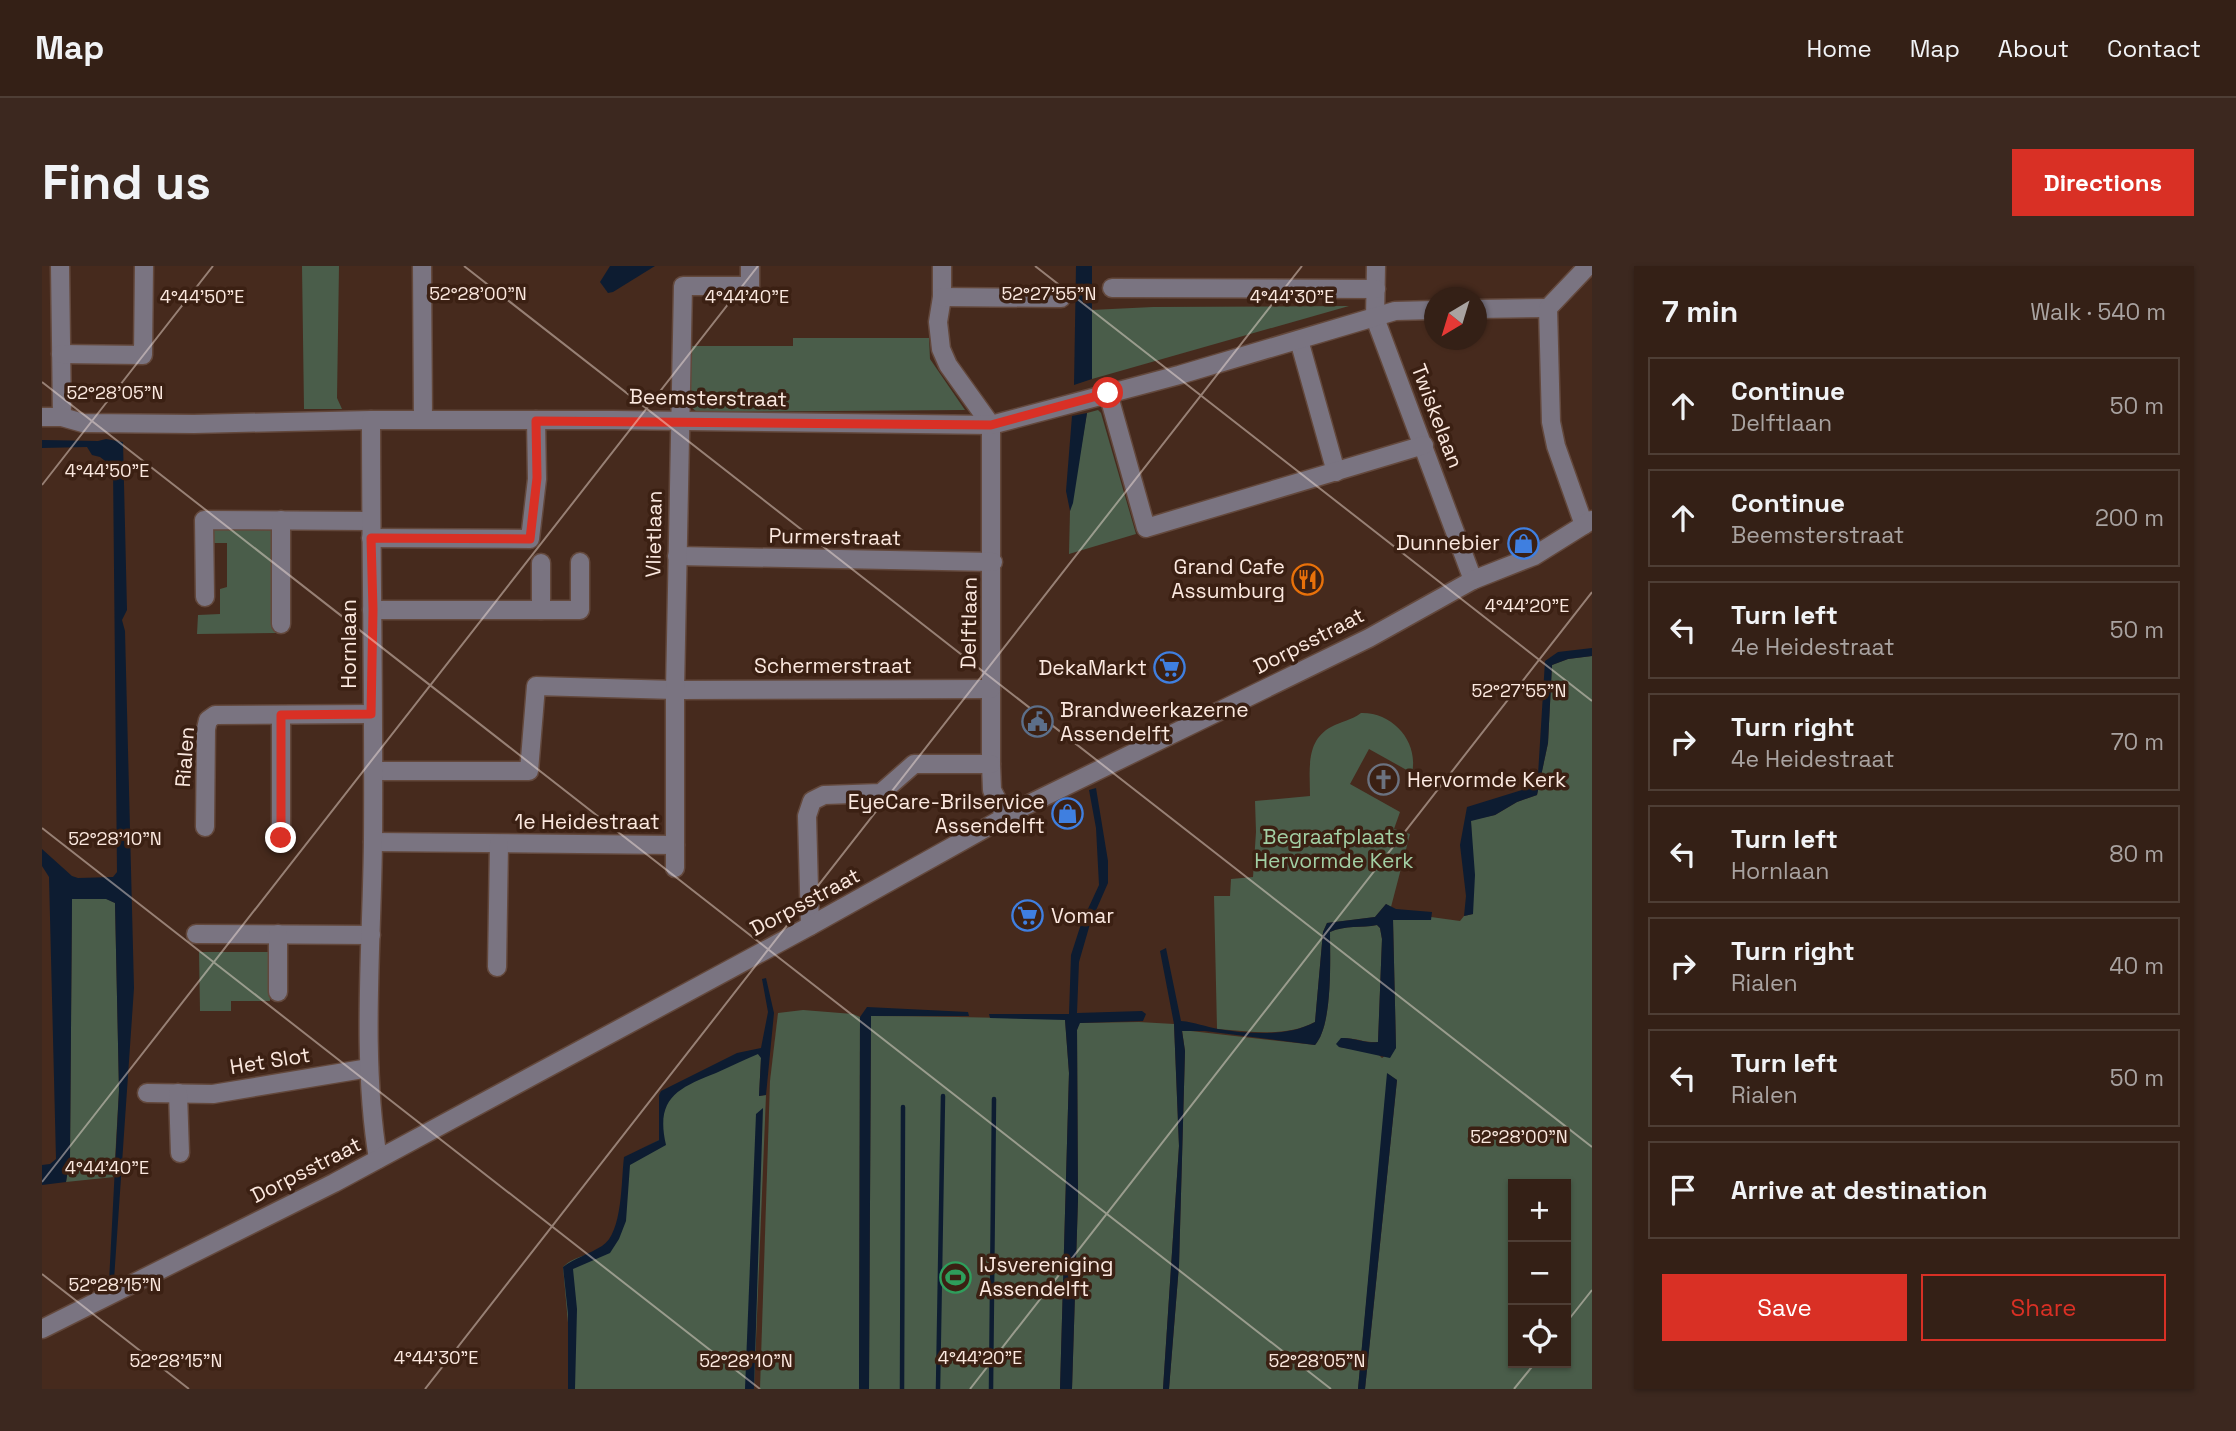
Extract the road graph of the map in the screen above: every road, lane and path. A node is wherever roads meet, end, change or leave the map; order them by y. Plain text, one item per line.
1 (60, 266) edge
2 (144, 266) edge
3 (422, 266) edge
4 (750, 266) edge
5 (942, 266) edge
6 (1376, 266) edge
7 (1588, 266) edge
8 (1112, 288) dead end
9 (1376, 289) junction
10 (942, 297) junction
11 (1061, 299) dead end
12 (1548, 308) junction
13 (1487, 309) edge
14 (1424, 310) edge
15 (1376, 318) junction
16 (1299, 340) junction
17 (61, 354) junction
18 (1108, 393) junction
19 (42, 417) edge
20 (62, 417) junction
21 (423, 419) junction
22 (371, 420) junction
23 (536, 421) junction
24 (679, 421) junction
25 (991, 425) junction
26 (1424, 445) junction
27 (1336, 472) junction
28 (281, 520) junction
29 (1588, 522) edge
30 (371, 529) junction
31 (677, 556) junction
32 (580, 562) dead end
33 (992, 562) junction
34 (541, 563) dead end
35 (1473, 580) junction
36 (205, 597) dead end
37 (373, 610) junction
38 (541, 610) junction
39 (281, 624) dead end
40 (991, 688) junction
41 (675, 690) junction
42 (371, 714) junction
43 (281, 715) junction
44 (991, 764) junction
45 (373, 771) junction
46 (1006, 817) junction
47 (205, 827) dead end
48 (281, 838) dead end
49 (373, 842) junction
50 (499, 844) junction
51 (675, 845) junction
52 (675, 868) dead end
53 (810, 926) junction
54 (197, 934) dead end
55 (278, 934) junction
56 (372, 935) junction
57 (497, 967) dead end
58 (278, 992) dead end
59 (369, 1068) junction
60 (147, 1093) dead end
61 (178, 1093) junction
62 (180, 1153) dead end
63 (378, 1158) junction
64 (42, 1329) edge

1 - 17 street
2 - 17 street
3 - 21 street
4 - 24 street, Vlietlaan
5 - 10 street
6 - 9 street, Twiskelaan
7 - 12 street
8 - 9 street
9 - 15 street, Twiskelaan
10 - 11 street
10 - 25 street
12 - 13 street
12 - 29 street
14 - 15 street
15 - 16 street
15 - 26 street, Twiskelaan
16 - 18 street
16 - 27 street
17 - 20 street
18 - 25 street
18 - 27 street
19 - 20 street
20 - 22 street
21 - 22 street
21 - 23 street, Beemsterstraat
22 - 30 street, Hornlaan
23 - 24 street, Beemsterstraat
23 - 30 street
24 - 25 street, Beemsterstraat
24 - 31 street, Vlietlaan
25 - 33 street, Delftlaan
26 - 27 street
26 - 35 street, Twiskelaan
28 - 30 street
28 - 36 street
28 - 39 street
29 - 35 street, Dorpsstraat
30 - 37 street, Hornlaan
31 - 33 street, Purmerstraat
31 - 41 street, Vlietlaan
32 - 38 street
33 - 40 street, Delftlaan
34 - 38 street
35 - 46 street, Dorpsstraat
37 - 38 street
37 - 42 street, Hornlaan
40 - 41 street, Schermerstraat
40 - 44 street, Delftlaan
41 - 45 street, Schermerstraat
41 - 51 street, Vlietlaan
42 - 43 street, Rialen
42 - 45 street, Hornlaan
43 - 47 street, Rialen
43 - 48 street
44 - 46 street, Delftlaan
44 - 53 street
45 - 49 street, Hornlaan
46 - 53 street, Dorpsstraat
49 - 50 street, 1e Heidestraat
49 - 56 street, Hornlaan
50 - 51 street, 1e Heidestraat
50 - 57 street, 1e Heidestraat
51 - 52 street, Vlietlaan
53 - 63 street, Dorpsstraat
54 - 55 street
55 - 56 street
55 - 58 street
56 - 59 street, Hornlaan
59 - 61 street, Het Slot
59 - 63 street, Hornlaan
60 - 61 street, Het Slot
61 - 62 street
63 - 64 street, Dorpsstraat

